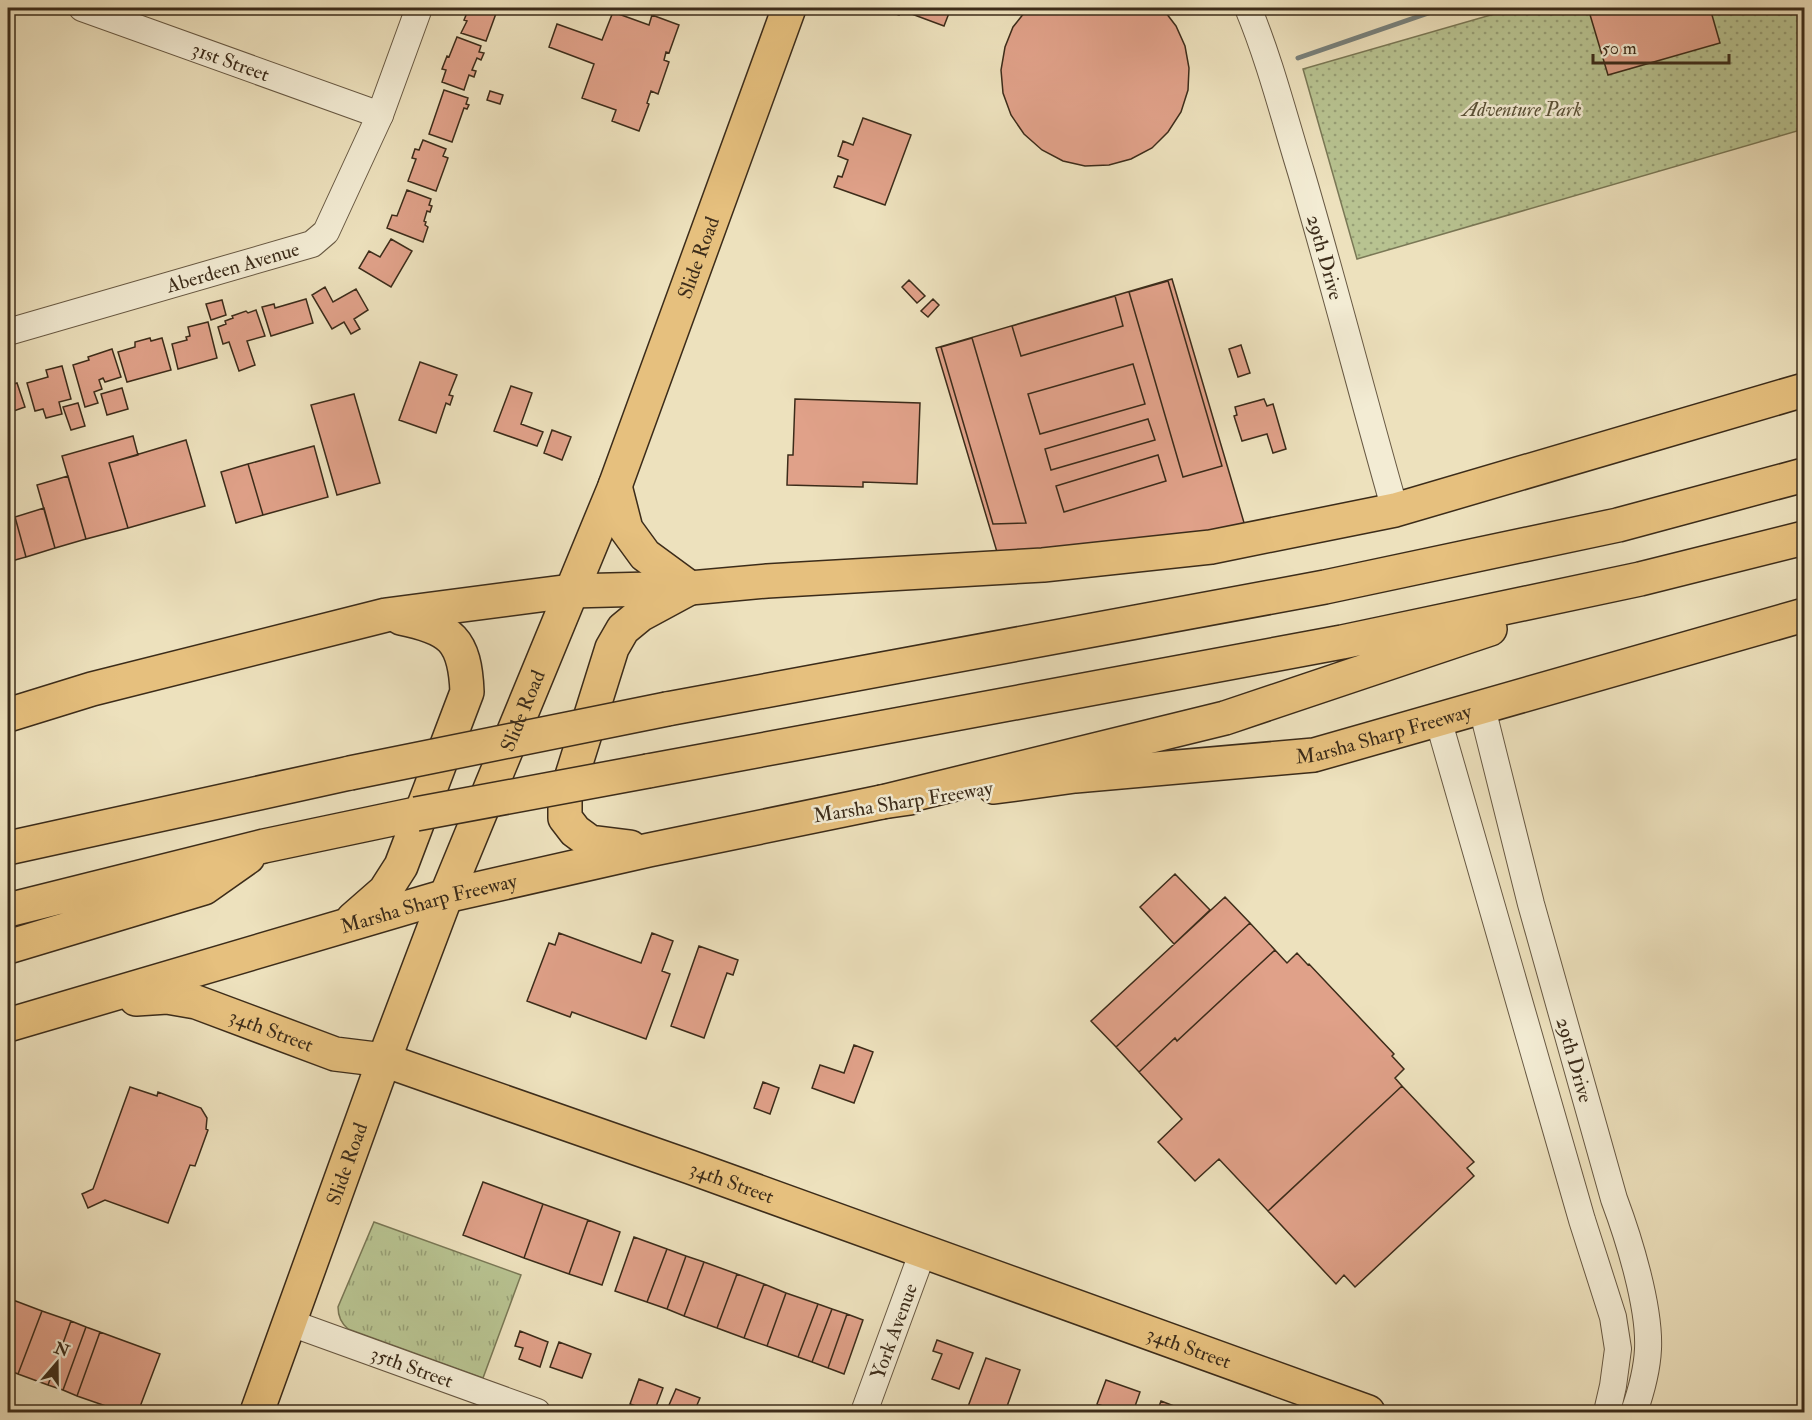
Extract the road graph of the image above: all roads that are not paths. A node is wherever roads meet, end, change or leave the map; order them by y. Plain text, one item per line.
1 (82, 8) edge
2 (419, 8) edge
3 (789, 8) edge
4 (1248, 8) edge
5 (380, 115) junction
6 (8, 332) edge
7 (1804, 390) edge
8 (1804, 475) edge
9 (615, 486) junction
10 (1395, 510) junction
11 (1804, 538) edge
12 (1640, 579) junction
13 (690, 588) junction
14 (571, 591) junction
15 (386, 615) junction
16 (1804, 615) edge
17 (1482, 708) junction
18 (8, 715) edge
19 (1438, 719) junction
20 (882, 802) junction
21 (264, 846) junction
22 (8, 848) edge
23 (649, 850) junction
24 (446, 896) junction
25 (1531, 904) junction
26 (8, 910) edge
27 (1493, 914) junction
28 (345, 926) junction
29 (8, 947) edge
30 (86, 1002) junction
31 (8, 1025) edge
32 (384, 1060) junction
33 (923, 1251) junction
34 (288, 1322) junction
35 (257, 1413) edge
36 (537, 1413) edge
37 (864, 1413) edge
38 (1368, 1413) edge
39 (1607, 1413) edge
40 (1634, 1413) edge

1 - 5 street, 31st Street
2 - 5 street, Aberdeen Avenue
3 - 9 main road, Slide Road
4 - 10 street, 29th Drive
5 - 6 street, Aberdeen Avenue
7 - 10 main road
8 - 22 main road, bridge
9 - 13 main road
9 - 14 main road, Slide Road
10 - 13 main road
11 - 12 main road
12 - 20 main road
12 - 21 main road, bridge
13 - 14 main road
13 - 23 main road
14 - 15 main road
14 - 24 main road, Slide Road
15 - 18 main road
15 - 28 main road
16 - 17 main road, Marsha Sharp Freeway
17 - 19 main road, Marsha Sharp Freeway
17 - 25 street, 29th Drive
19 - 20 main road, Marsha Sharp Freeway
19 - 27 street, 29th Drive
20 - 23 main road, Marsha Sharp Freeway
21 - 26 main road
21 - 29 main road
23 - 24 main road, Marsha Sharp Freeway
24 - 28 main road, Marsha Sharp Freeway
24 - 32 main road, Slide Road
25 - 27 street
25 - 40 street, 29th Drive
27 - 39 street, 29th Drive
28 - 30 main road, Marsha Sharp Freeway
30 - 31 main road, Marsha Sharp Freeway
30 - 32 main road, 34th Street
32 - 33 main road, 34th Street
32 - 34 main road, Slide Road
33 - 37 street, York Avenue
33 - 38 main road, 34th Street
34 - 35 main road, Slide Road
34 - 36 street, 35th Street

